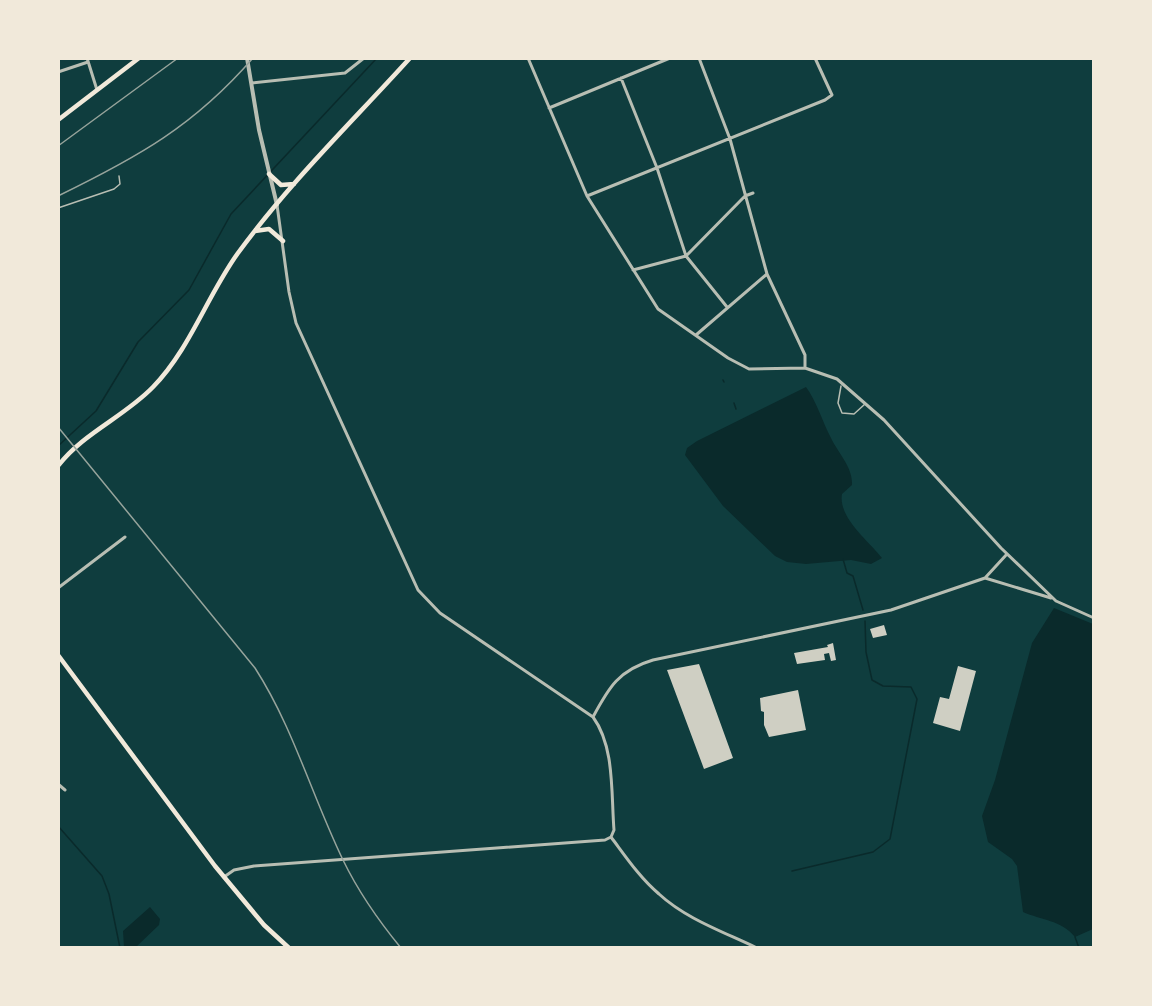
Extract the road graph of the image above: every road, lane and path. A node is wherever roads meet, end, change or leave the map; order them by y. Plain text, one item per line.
1 (139, 58) edge
2 (247, 58) edge
3 (364, 58) edge
4 (410, 58) edge
5 (528, 58) edge
6 (670, 58) edge
7 (699, 58) edge
8 (815, 58) edge
9 (88, 60) edge
10 (58, 72) edge
11 (621, 78) junction
12 (252, 83) junction
13 (97, 91) junction
14 (549, 108) junction
15 (58, 120) edge
16 (730, 139) junction
17 (657, 168) junction
18 (269, 174) joint
19 (119, 177) dead end
20 (272, 180) junction
21 (294, 184) junction
22 (753, 193) dead end
23 (587, 196) junction
24 (745, 196) junction
25 (277, 205) junction
26 (58, 208) edge
27 (255, 231) junction
28 (283, 241) junction
29 (686, 256) junction
30 (633, 270) junction
31 (767, 274) junction
32 (727, 307) junction
33 (696, 335) junction
34 (805, 368) junction
35 (842, 383) junction
36 (866, 404) junction
37 (58, 466) edge
38 (125, 537) dead end
39 (1007, 554) junction
40 (985, 578) junction
41 (58, 588) edge
42 (1056, 600) junction
43 (1094, 618) edge
44 (58, 655) edge
45 (593, 717) junction
46 (58, 784) edge
47 (65, 790) dead end
48 (611, 837) junction
49 (224, 877) junction
50 (289, 948) edge
51 (757, 948) edge

1 - 13 main road
2 - 12 street
3 - 12 street
4 - 21 main road
5 - 14 street
6 - 11 street
7 - 16 street
8 - 16 street
9 - 10 street
9 - 13 street
11 - 14 street
11 - 17 street
12 - 18 street
13 - 15 main road
14 - 23 street
16 - 17 street
16 - 24 street
17 - 23 street
17 - 29 street
18 - 20 main road
19 - 26 lane
20 - 21 main road
20 - 25 street
21 - 25 main road
22 - 24 street
23 - 30 street
24 - 29 street
24 - 31 street
25 - 27 main road
25 - 28 street
27 - 28 main road
27 - 37 main road
28 - 45 street
29 - 30 street
29 - 32 street
30 - 33 street
31 - 32 street
31 - 34 street
32 - 33 street
33 - 34 street
34 - 35 street
35 - 36 street
35 - 36 lane
36 - 39 street
38 - 41 street
39 - 40 street
39 - 42 street
40 - 42 street
40 - 45 street
42 - 43 street
44 - 49 main road
45 - 48 street
46 - 47 street
48 - 49 street
48 - 51 street
49 - 50 main road

